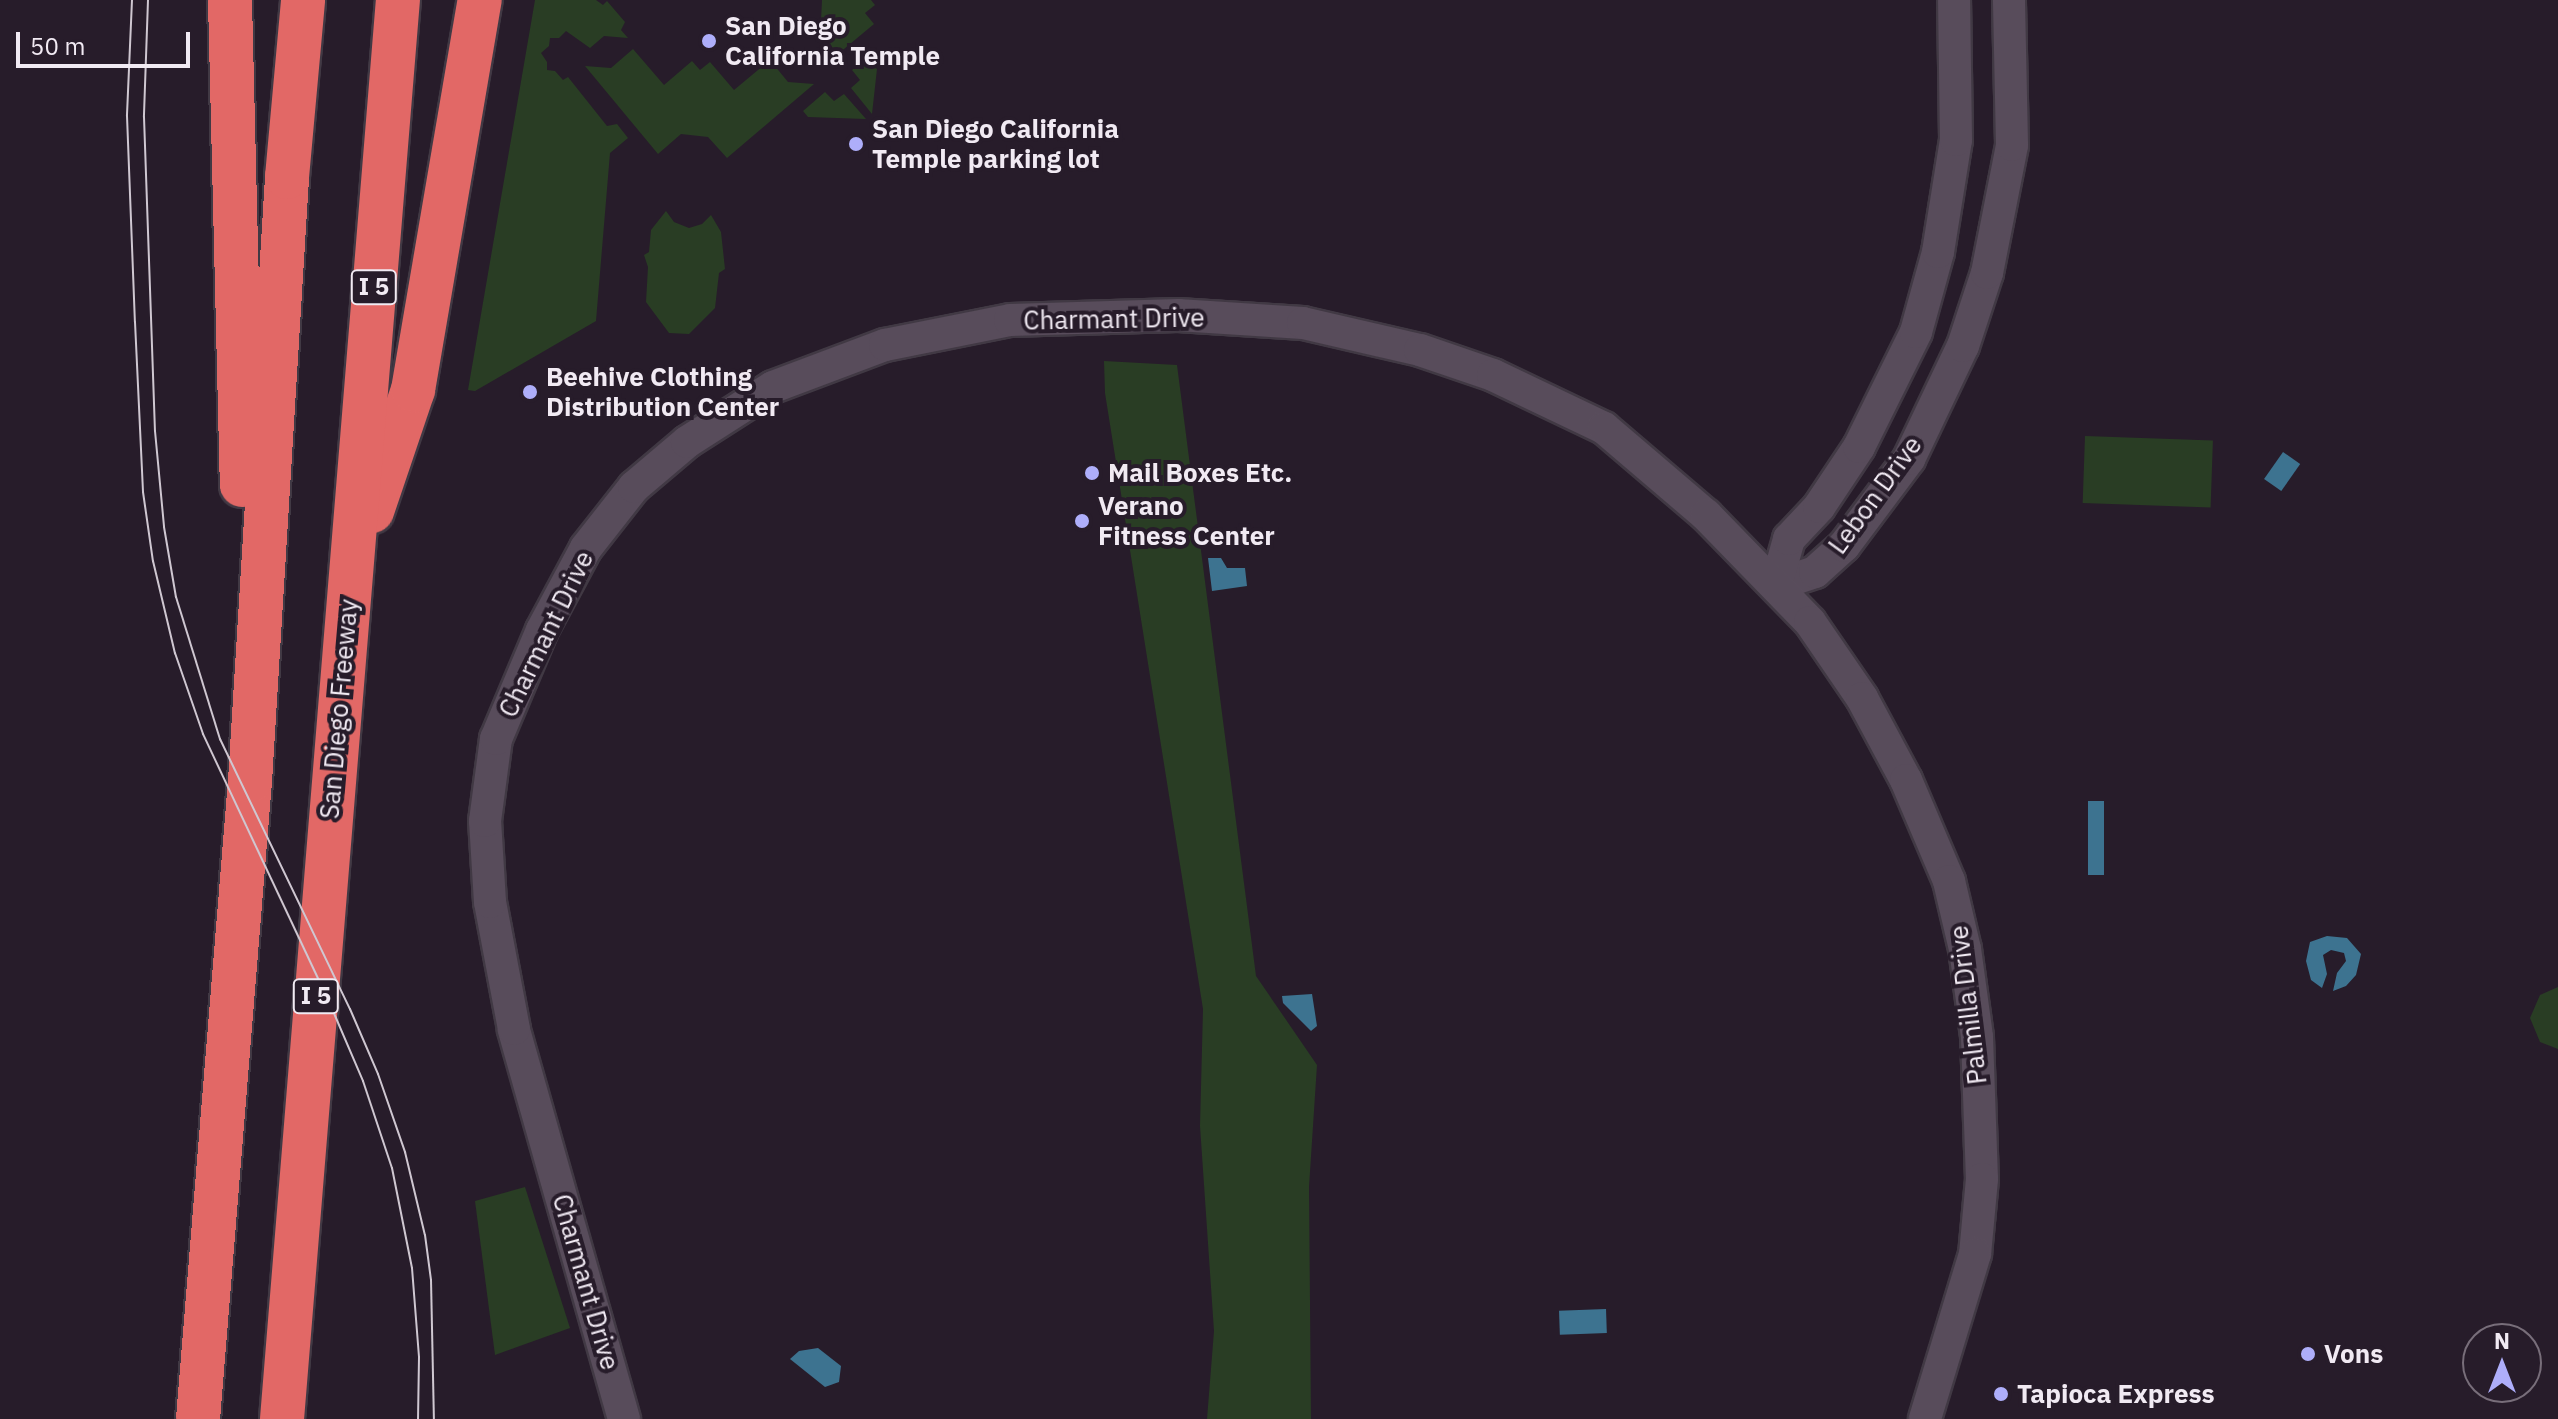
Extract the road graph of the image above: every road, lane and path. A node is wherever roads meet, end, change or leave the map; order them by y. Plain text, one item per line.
1 (230, 0) edge
2 (303, 0) edge
3 (398, 0) edge
4 (480, 0) edge
5 (1954, 0) edge
6 (2009, 0) edge
7 (350, 573) junction
8 (1776, 585) junction
9 (250, 781) junction
10 (198, 1419) edge
11 (282, 1419) edge
12 (624, 1419) edge
13 (1925, 1419) edge

1 - 9 highway
2 - 9 highway
3 - 7 highway, San Diego Freeway / I 5
4 - 7 highway
5 - 8 street, Lebon Drive
6 - 8 street, Lebon Drive
7 - 11 highway, San Diego Freeway / I 5
8 - 12 street, Charmant Drive
8 - 13 street, Palmilla Drive
9 - 10 highway

